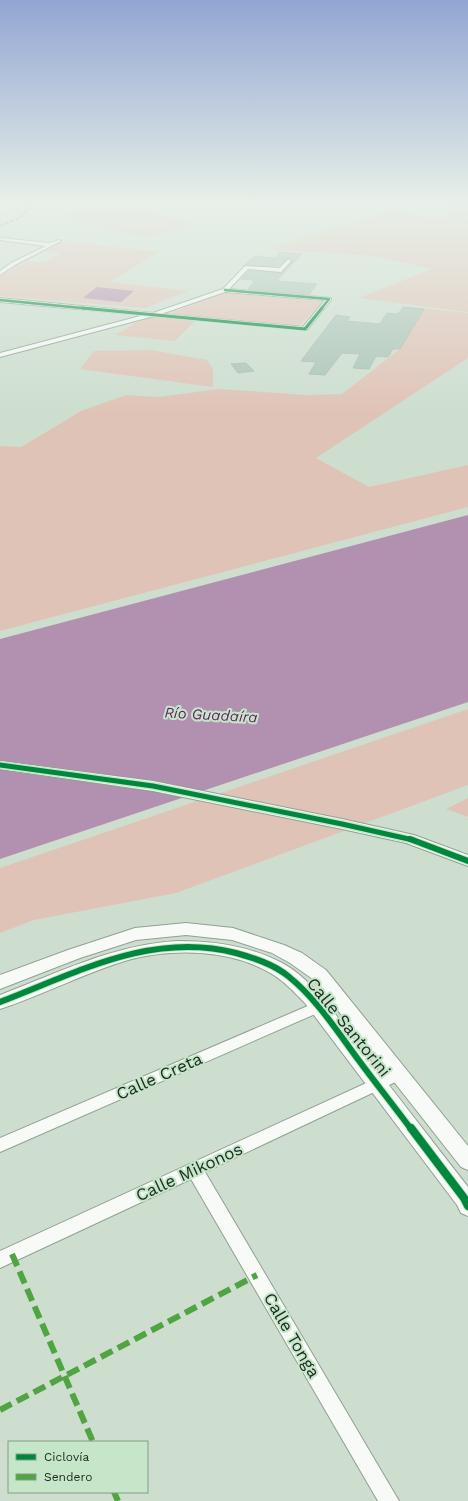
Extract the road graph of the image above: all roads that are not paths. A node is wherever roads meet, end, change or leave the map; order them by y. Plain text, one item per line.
1 (240, 274) edge
2 (225, 290) junction
3 (0, 300) edge
4 (152, 315) junction
5 (0, 355) edge
6 (0, 766) edge
7 (468, 861) edge
8 (0, 982) edge
9 (0, 1002) edge
10 (317, 1007) junction
11 (399, 1074) junction
12 (377, 1084) junction
13 (0, 1145) edge
14 (468, 1161) edge
15 (195, 1170) junction
16 (468, 1206) edge
17 (0, 1260) edge
18 (389, 1501) edge

1 - 2 street
2 - 4 street
2 - 4 street
3 - 4 street
4 - 5 street
6 - 7 street
8 - 11 street, Calle Santorini
9 - 10 street, Calle Santorini
10 - 12 street, Calle Santorini
10 - 13 street, Calle Creta
11 - 12 street, Calle Mikonos
11 - 14 street, Calle Santorini
12 - 15 street, Calle Mikonos
12 - 16 street, Calle Santorini
15 - 17 street, Calle Mikonos
15 - 18 street, Calle Tonga

